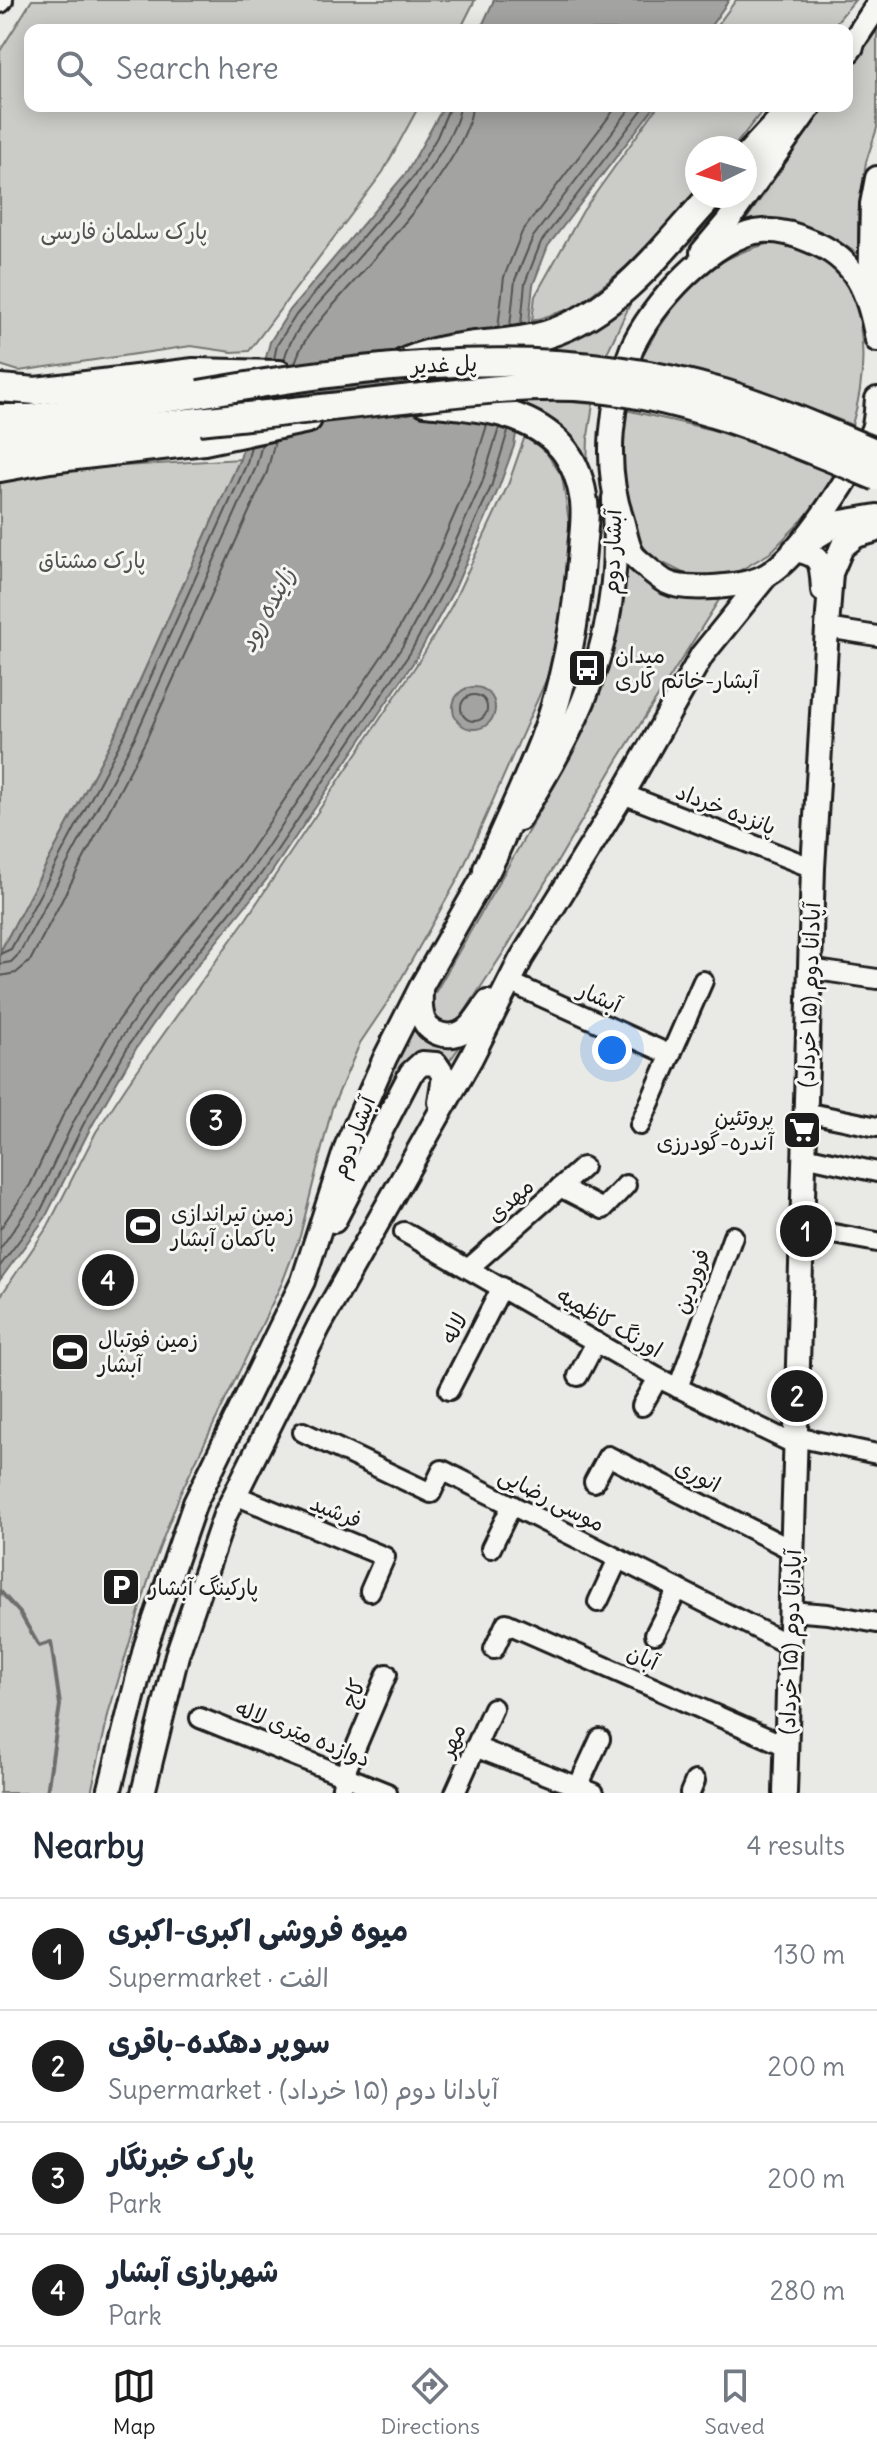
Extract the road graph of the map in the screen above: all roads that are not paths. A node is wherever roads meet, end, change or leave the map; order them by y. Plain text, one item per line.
1 (877, 6) edge
2 (853, 42) edge
3 (788, 112) edge
4 (806, 112) edge
5 (757, 146) edge
6 (877, 178) edge
7 (700, 208) edge
8 (665, 295) junction
9 (870, 308) junction
10 (877, 340) edge
11 (396, 366) junction
12 (196, 383) junction
13 (0, 388) edge
14 (401, 399) junction
15 (877, 399) edge
16 (0, 418) edge
17 (202, 431) junction
18 (0, 443) edge
19 (877, 453) edge
20 (0, 468) edge
21 (877, 477) edge
22 (614, 498) junction
23 (877, 516) edge
24 (877, 530) edge
25 (794, 550) junction
26 (766, 576) junction
27 (827, 628) junction
28 (877, 636) edge
29 (623, 794) junction
30 (813, 868) junction
31 (487, 869) junction
32 (521, 959) junction
33 (810, 969) junction
34 (877, 979) edge
35 (703, 981) dead end
36 (509, 982) junction
37 (421, 987) junction
38 (671, 1055) junction
39 (805, 1112) junction
40 (438, 1115) junction
41 (640, 1125) dead end
42 (877, 1127) edge
43 (804, 1156) junction
44 (583, 1167) dead end
45 (877, 1172) edge
46 (626, 1185) dead end
47 (560, 1187) junction
48 (802, 1228) junction
49 (404, 1232) dead end
50 (733, 1236) dead end
51 (877, 1242) edge
52 (469, 1268) junction
53 (303, 1281) junction
54 (502, 1287) junction
55 (596, 1342) junction
56 (578, 1376) dead end
57 (658, 1378) junction
58 (678, 1388) junction
59 (449, 1390) dead end
60 (642, 1406) dead end
61 (303, 1432) dead end
62 (796, 1441) junction
63 (877, 1454) edge
64 (594, 1482) dead end
65 (235, 1495) junction
66 (512, 1505) junction
67 (491, 1548) dead end
68 (792, 1550) junction
69 (618, 1559) junction
70 (678, 1589) junction
71 (370, 1591) dead end
72 (598, 1602) dead end
73 (790, 1611) junction
74 (877, 1623) edge
75 (655, 1634) dead end
76 (789, 1645) junction
77 (494, 1649) dead end
78 (387, 1674) dead end
79 (493, 1708) dead end
80 (200, 1718) dead end
81 (600, 1739) dead end
82 (786, 1746) junction
83 (475, 1747) junction
84 (343, 1784) edge
85 (582, 1791) edge
86 (109, 1793) edge
87 (143, 1793) edge
88 (387, 1793) edge
89 (455, 1793) edge
90 (785, 1793) edge

1 - 2 main road
3 - 5 highway
4 - 8 main road
6 - 9 main road
7 - 11 highway
8 - 9 main road
8 - 22 main road
9 - 10 main road
11 - 12 highway, پل غدیر, bridge
11 - 19 highway, پل غدیر, bridge
12 - 13 highway
12 - 16 highway, پل غدیر
14 - 17 highway, پل غدیر, bridge
14 - 21 highway, پل غدیر, bridge
14 - 31 highway, bridge
15 - 25 main road
17 - 18 highway, پل غدیر
17 - 20 highway
22 - 26 main road
22 - 31 main road, آبشار دوم
23 - 25 main road
24 - 27 main road
25 - 26 main road
25 - 27 main road
26 - 29 main road
27 - 28 street
27 - 30 main road, آپادانا دوم (۱۵ خرداد)
29 - 30 street, پانزده خرداد
29 - 32 main road
30 - 33 main road, آپادانا دوم (۱۵ خرداد)
31 - 37 main road, آبشار دوم
32 - 36 main road
32 - 37 main road
33 - 34 street
33 - 39 main road, آپادانا دوم (۱۵ خرداد)
35 - 38 street
36 - 38 street, آبشار
36 - 40 main road
37 - 53 main road, آبشار دوم
38 - 41 street
39 - 42 street
39 - 43 main road, آپادانا دوم (۱۵ خرداد)
40 - 53 main road
40 - 65 main road
43 - 45 street
43 - 48 main road, آپادانا دوم (۱۵ خرداد)
44 - 47 street, مهدی
46 - 47 street
47 - 52 street, مهدی
48 - 51 street
48 - 62 main road, آپادانا دوم (۱۵ خرداد)
49 - 52 street, اورنگ کاظمیه
50 - 58 street, فروردین
52 - 54 street, اورنگ کاظمیه
53 - 86 main road, آبشار دوم
54 - 55 street, اورنگ کاظمیه
54 - 59 street, لاله
55 - 56 street
55 - 57 street, اورنگ کاظمیه
57 - 58 street, اورنگ کاظمیه
57 - 60 street
58 - 62 street, اورنگ کاظمیه
61 - 66 street, موسی رضایی
62 - 63 street, اورنگ کاظمیه
62 - 68 main road, آپادانا دوم (۱۵ خرداد)
64 - 68 street, انوری
65 - 71 street, فرشید
65 - 87 main road
66 - 67 street
66 - 69 street, موسی رضایی
68 - 73 main road, آپادانا دوم (۱۵ خرداد)
69 - 70 street, موسی رضایی
69 - 72 street
70 - 75 street
70 - 76 street, موسی رضایی
73 - 74 street
73 - 76 main road, آپادانا دوم (۱۵ خرداد)
76 - 82 main road, آپادانا دوم (۱۵ خرداد)
77 - 82 street, آبان
78 - 84 street, کاج
79 - 83 street, مهر
80 - 84 street, دوازده متری لاله
81 - 85 street
82 - 90 main road, آپادانا دوم (۱۵ خرداد)
83 - 85 street
83 - 89 street, مهر
84 - 88 street, دوازده متری لاله

